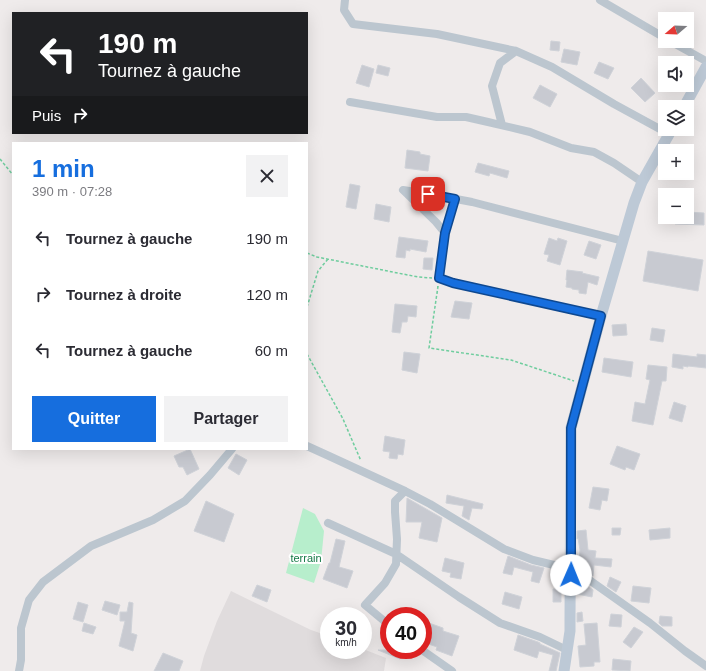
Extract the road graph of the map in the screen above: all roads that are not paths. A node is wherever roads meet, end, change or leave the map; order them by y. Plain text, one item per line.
1 (345, 0) edge
2 (600, 0) edge
3 (658, 34) edge
4 (683, 48) edge
5 (516, 51) junction
6 (706, 61) edge
7 (706, 67) edge
8 (688, 100) edge
9 (350, 102) dead end
10 (502, 125) junction
11 (658, 125) edge
12 (668, 136) edge
13 (642, 182) junction
14 (455, 199) junction
15 (445, 233) junction
16 (623, 241) junction
17 (601, 316) junction
18 (308, 446) edge
19 (231, 450) edge
20 (405, 491) junction
21 (328, 524) dead end
22 (396, 554) junction
23 (571, 567) junction
24 (380, 618) edge
25 (567, 650) junction
26 (432, 657) edge
27 (706, 666) edge
28 (19, 671) edge
29 (452, 671) edge
30 (564, 671) edge

1 - 5 street
2 - 3 street
4 - 6 street
5 - 10 street
5 - 11 street
7 - 8 street
9 - 10 street
10 - 13 street
12 - 13 street
13 - 16 street
14 - 15 street
14 - 15 street
14 - 16 street
15 - 17 street
16 - 17 street
17 - 23 street
18 - 20 street
19 - 28 street
20 - 22 street
20 - 23 street
21 - 22 street
22 - 24 street
22 - 25 street
23 - 25 street
23 - 27 street
25 - 30 street
26 - 29 street

